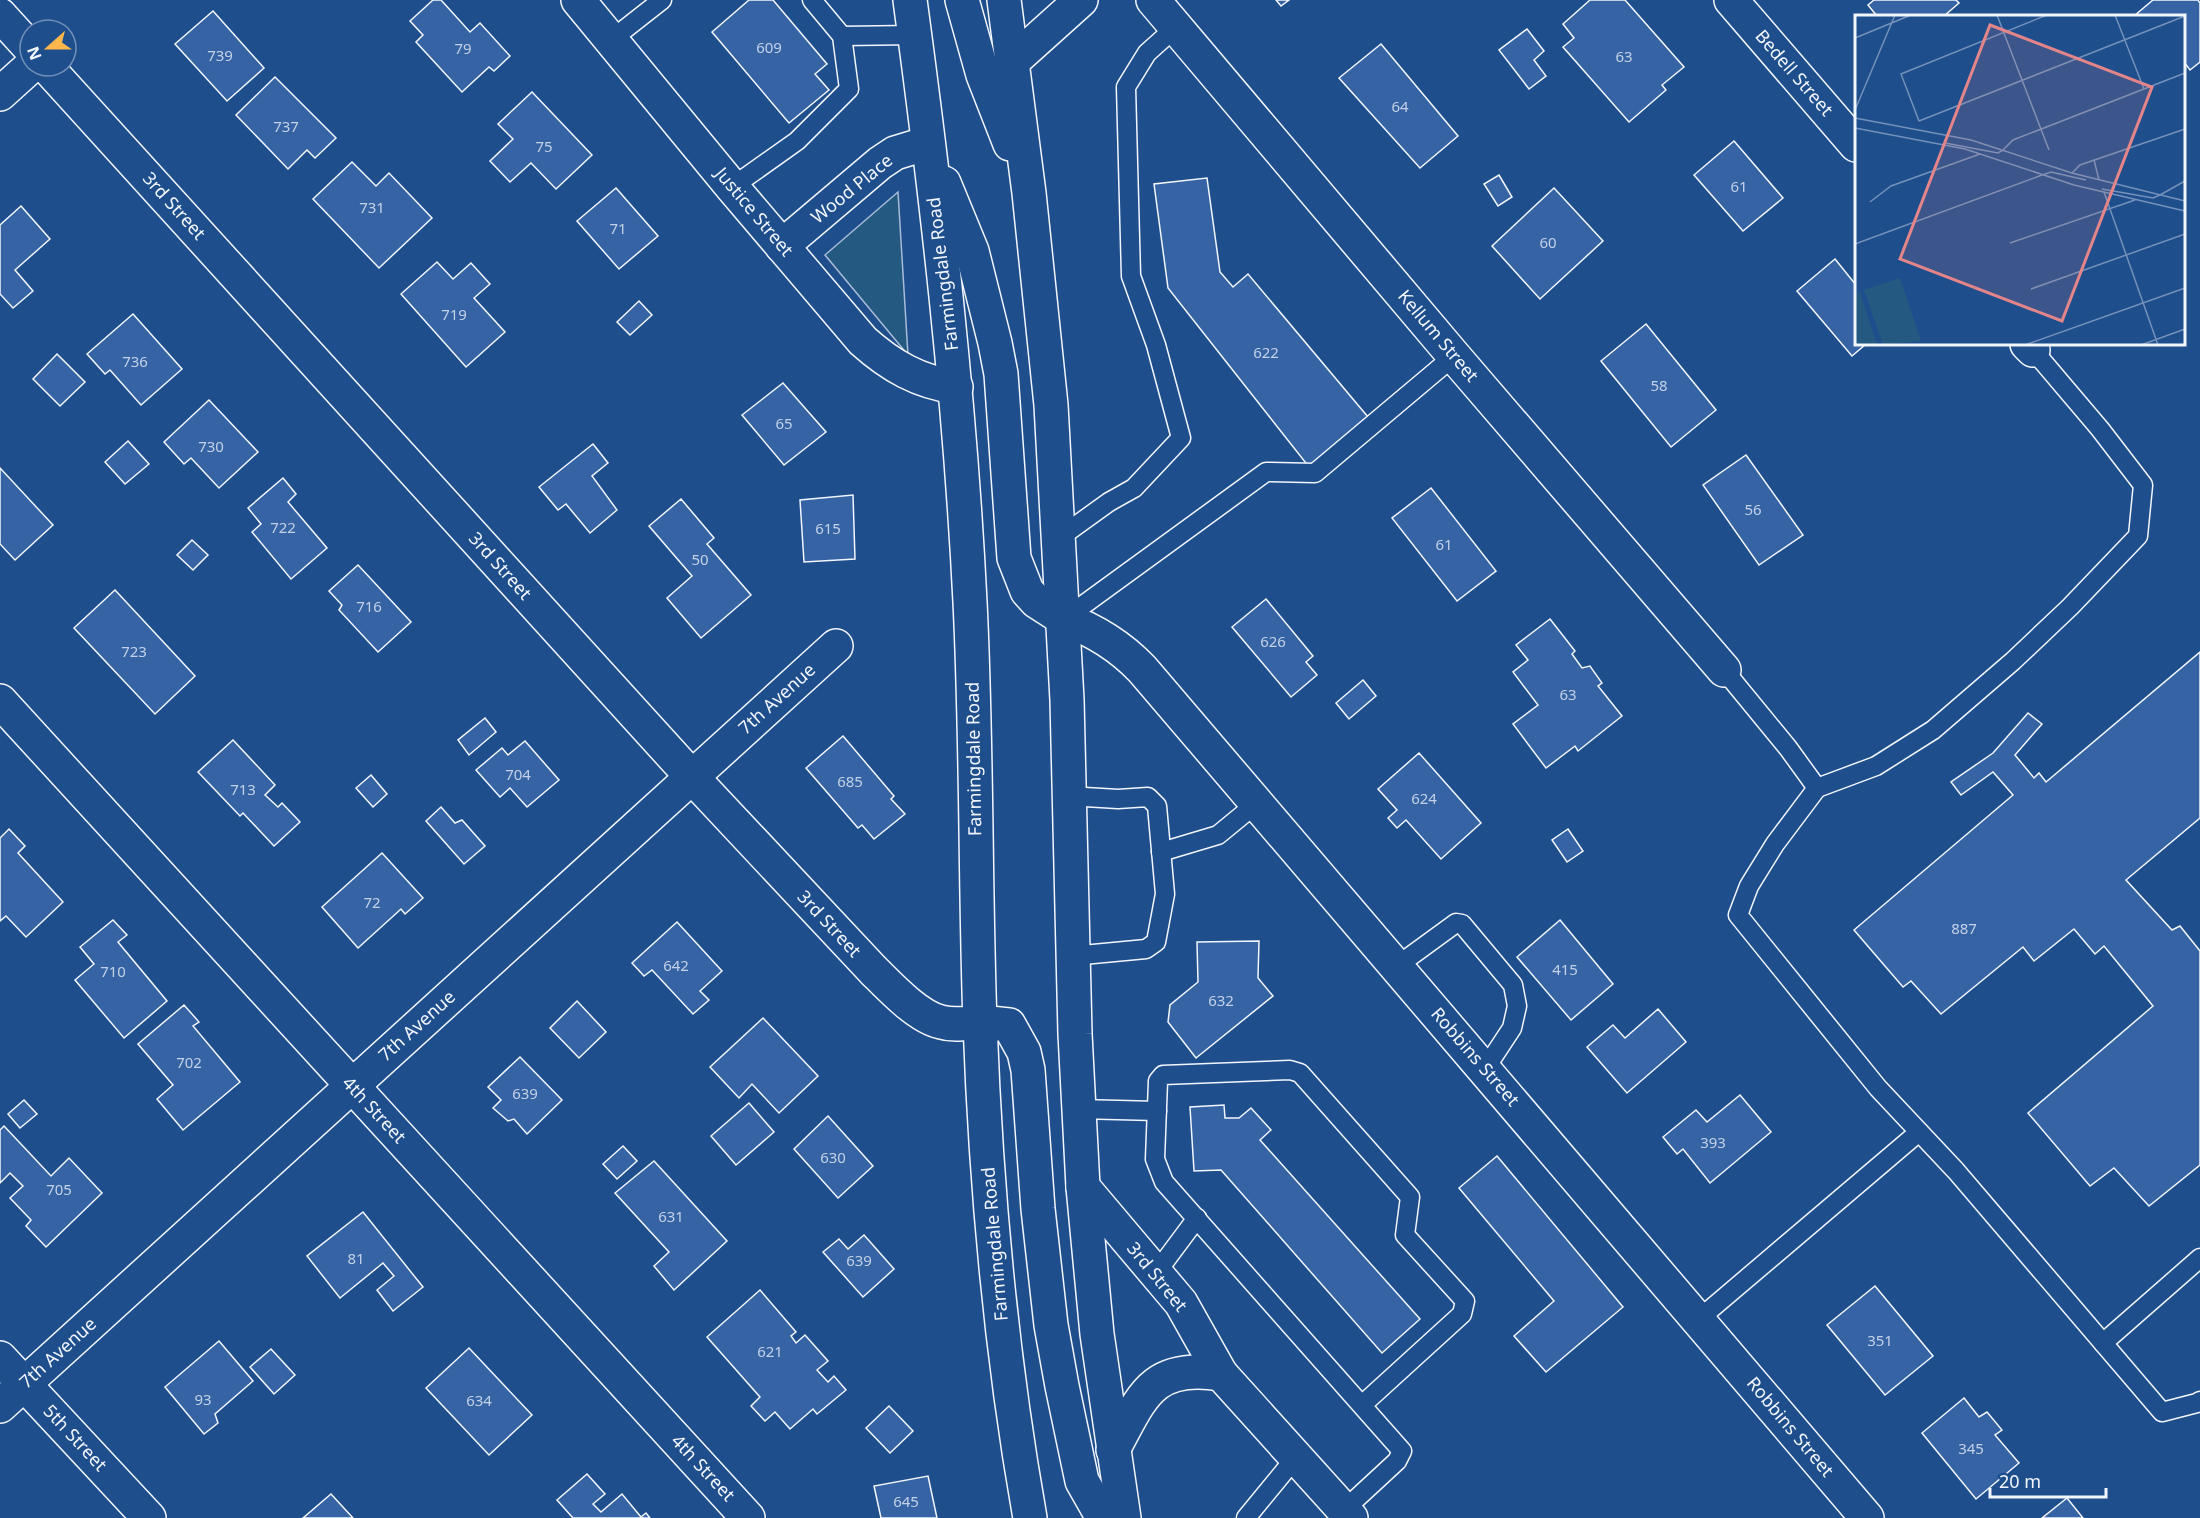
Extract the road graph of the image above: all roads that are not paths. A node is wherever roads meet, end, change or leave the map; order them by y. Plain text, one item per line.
1 (578, 0) edge
2 (662, 0) edge
3 (812, 0) edge
4 (910, 0) edge
5 (962, 0) edge
6 (1004, 0) edge
7 (1081, 0) edge
8 (1153, 0) edge
9 (1731, 0) edge
10 (0, 15) edge
11 (1176, 27) junction
12 (18, 35) edge
13 (914, 35) junction
14 (842, 36) junction
15 (611, 40) junction
16 (1012, 62) junction
17 (18, 77) edge
18 (57, 78) edge
19 (0, 94) edge
20 (928, 143) junction
21 (1855, 143) edge
22 (732, 187) junction
23 (1029, 193) junction
24 (782, 246) junction
25 (2030, 347) edge
26 (1454, 356) junction
27 (956, 387) junction
28 (1059, 538) junction
29 (1064, 620) junction
30 (836, 646) dead end
31 (1724, 670) joint
32 (0, 701) edge
33 (692, 777) junction
34 (1817, 788) junction
35 (1068, 796) junction
36 (1257, 803) junction
37 (1161, 852) junction
38 (1072, 956) junction
39 (1397, 966) junction
40 (980, 1022) junction
41 (1485, 1069) junction
42 (352, 1086) junction
43 (1078, 1109) junction
44 (1157, 1111) junction
45 (1919, 1132) junction
46 (1083, 1187) junction
47 (1197, 1218) junction
48 (2200, 1258) edge
49 (1156, 1273) junction
50 (1699, 1319) junction
51 (2103, 1343) junction
52 (0, 1358) edge
53 (1221, 1374) junction
54 (24, 1384) junction
55 (2200, 1401) edge
56 (1362, 1405) junction
57 (0, 1406) edge
58 (1113, 1450) junction
59 (1296, 1456) junction
60 (1347, 1514) edge
61 (149, 1518) edge
62 (748, 1518) edge
63 (1030, 1518) edge
64 (1103, 1518) edge
65 (1124, 1518) edge
66 (1246, 1518) edge
67 (1867, 1518) edge

1 - 15 street, Justice Street
2 - 15 lane
3 - 14 lane
4 - 13 street, Farmingdale Road
5 - 23 street
6 - 16 street
7 - 16 street
8 - 11 street, Kellum Street
9 - 21 street, Bedell Street
10 - 12 street
11 - 26 street, Kellum Street
11 - 28 lane
13 - 14 lane
13 - 20 street, Farmingdale Road
14 - 22 lane
15 - 22 street, Justice Street
16 - 23 street
17 - 19 street
18 - 33 street, 3rd Street
20 - 24 street, Wood Place
20 - 27 street, Farmingdale Road
20 - 29 street, Robbins Street
22 - 24 street, Justice Street
23 - 28 street
24 - 27 street, Justice Street
25 - 34 lane
26 - 29 lane
26 - 31 street, Kellum Street
27 - 40 street, Farmingdale Road
28 - 29 street
29 - 35 street
29 - 36 street, Robbins Street
30 - 33 street, 7th Avenue
31 - 34 lane
32 - 42 street, 4th Street
33 - 40 street, 3rd Street
33 - 42 street, 7th Avenue
34 - 45 lane
35 - 37 lane
35 - 38 street
36 - 37 lane
36 - 39 street, Robbins Street
37 - 38 lane
38 - 43 street
39 - 41 street, Robbins Street
39 - 41 lane
40 - 63 street, Farmingdale Road
40 - 64 street, 3rd Street
41 - 50 street, Robbins Street
42 - 54 street, 7th Avenue
42 - 62 street, 4th Street
43 - 44 lane
43 - 46 street
44 - 47 lane
44 - 56 lane
45 - 50 lane
45 - 51 lane
46 - 49 street, 3rd Street
46 - 58 street
47 - 49 lane
47 - 56 lane
48 - 51 lane
49 - 53 street, 3rd Street
50 - 67 street, Robbins Street
51 - 55 lane
52 - 54 street, 5th Street
53 - 58 street
53 - 59 street, 3rd Street
54 - 57 street, 7th Avenue
54 - 61 street, 5th Street
56 - 60 lane
58 - 65 street
59 - 60 street, 3rd Street
59 - 66 lane

